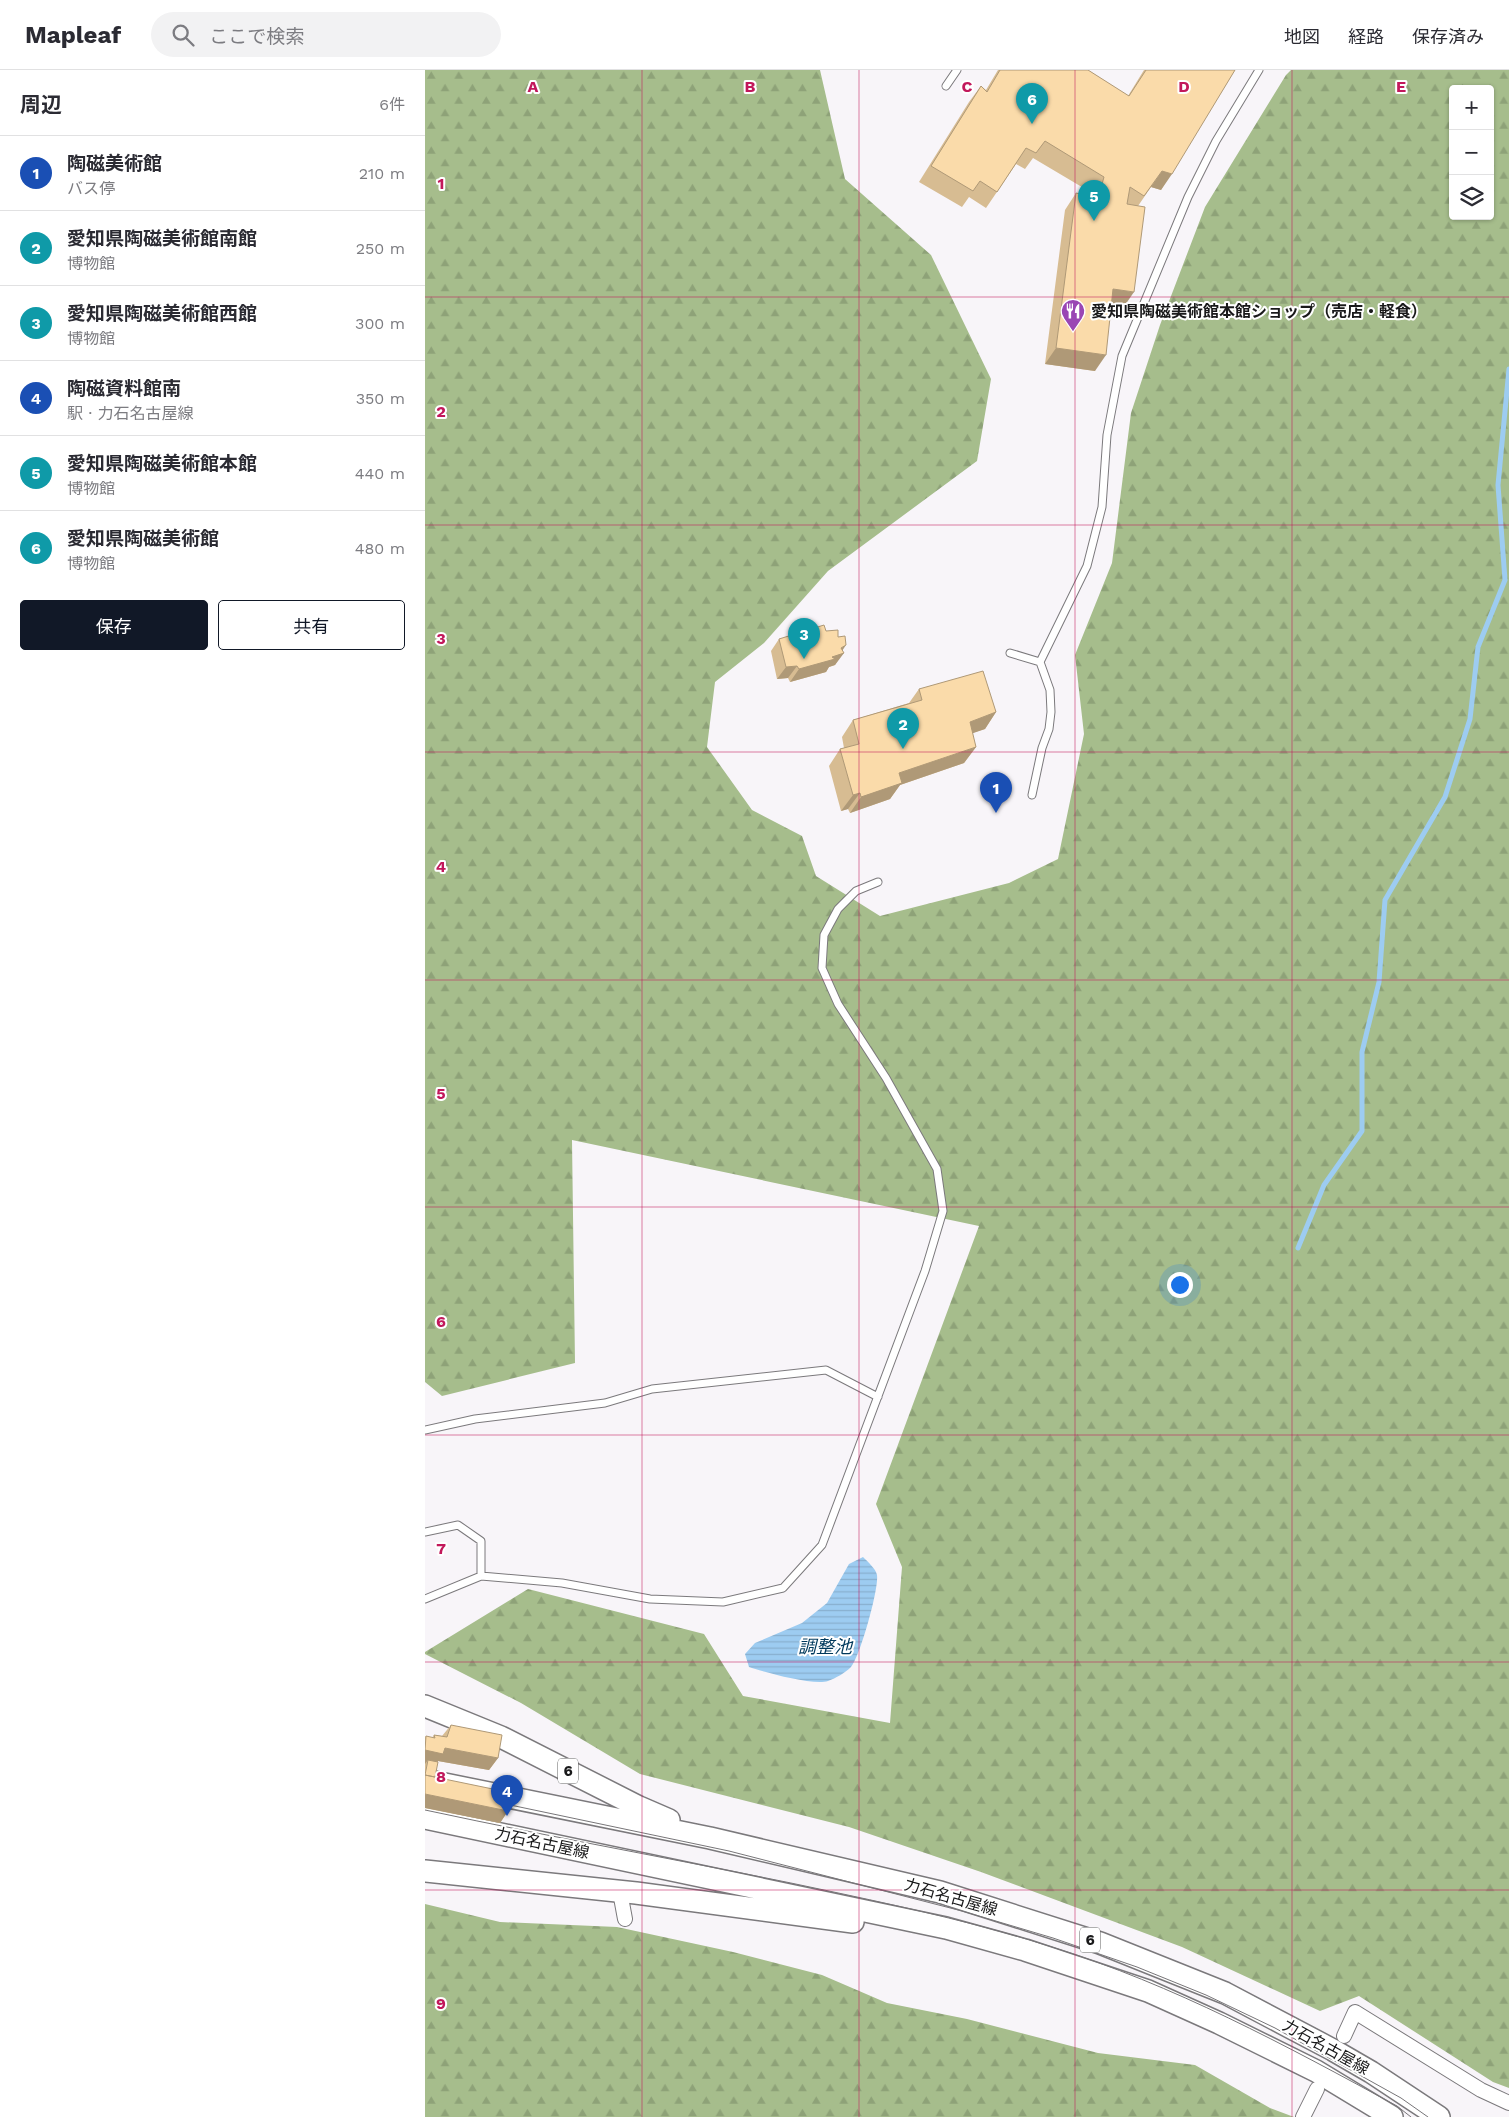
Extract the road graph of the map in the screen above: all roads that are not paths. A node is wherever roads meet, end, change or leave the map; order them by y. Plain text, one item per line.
1 (957, 70) edge
2 (1259, 70) edge
3 (947, 86) dead end
4 (1010, 653) dead end
5 (1040, 662) junction
6 (1032, 795) dead end
7 (877, 882) dead end
8 (878, 1397) junction
9 (425, 1430) edge
10 (425, 1532) edge
11 (481, 1576) junction
12 (425, 1599) edge
13 (425, 1706) edge
14 (425, 1780) edge
15 (425, 1818) edge
16 (710, 1838) junction
17 (425, 1871) edge
18 (620, 1892) junction
19 (625, 1919) dead end
20 (1148, 1991) junction
21 (1344, 2036) dead end
22 (1317, 2088) dead end
23 (1509, 2102) edge
24 (1303, 2117) edge
25 (1392, 2117) edge
26 (1439, 2117) edge

1 - 3 lane
2 - 5 lane
4 - 5 lane
5 - 6 lane
7 - 8 lane
8 - 9 lane
8 - 11 lane
10 - 11 lane
11 - 12 lane
13 - 16 main road, 6
14 - 16 main road, 力石名古屋線 / 6
15 - 20 main road, 力石名古屋線 / 6
16 - 26 main road, 力石名古屋線 / 6
17 - 18 main road, 6
18 - 19 street
18 - 20 main road, 6
20 - 25 main road, 力石名古屋線 / 6
21 - 23 street
22 - 24 street

